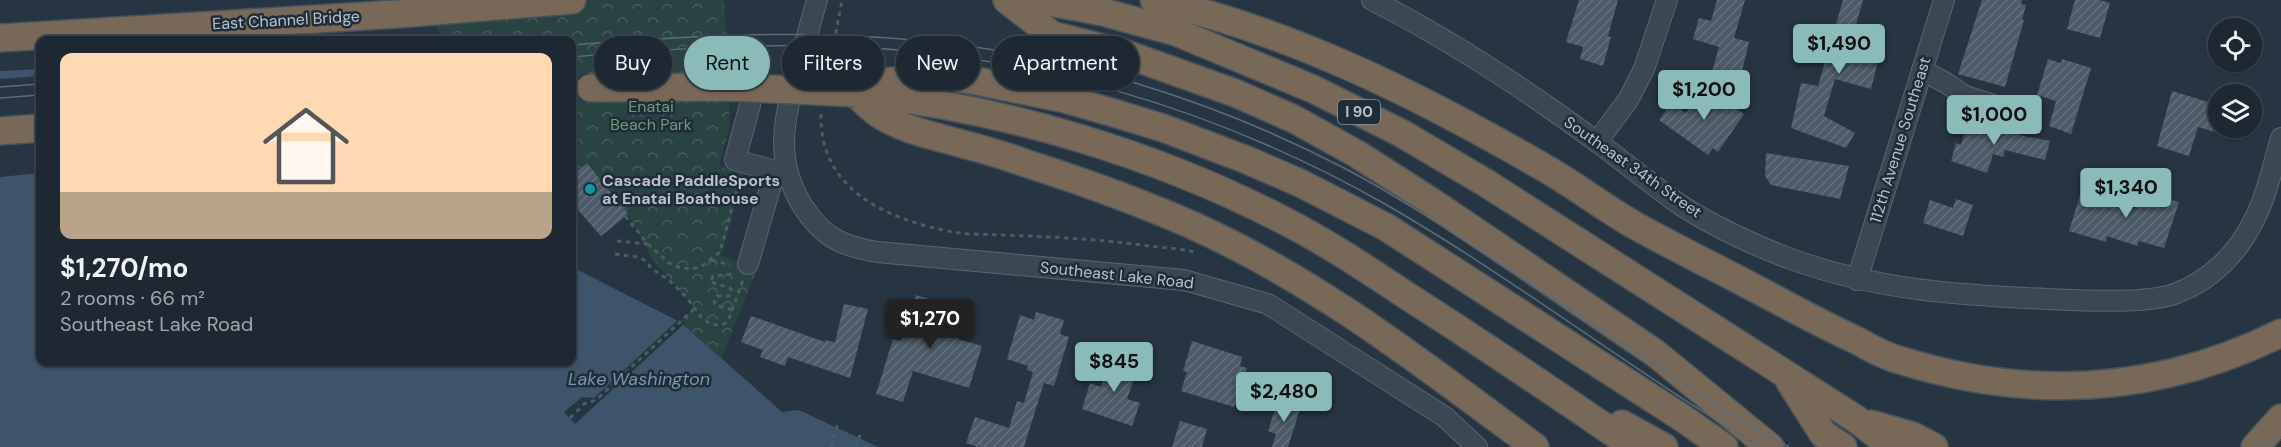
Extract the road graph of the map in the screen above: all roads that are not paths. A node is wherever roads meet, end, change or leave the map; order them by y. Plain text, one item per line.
1 (572, 0) edge
2 (817, 0) edge
3 (1006, 0) edge
4 (1039, 0) edge
5 (1154, 0) edge
6 (1372, 0) edge
7 (1667, 0) edge
8 (1944, 0) edge
9 (0, 38) edge
10 (1922, 70) junction
11 (576, 90) edge
12 (874, 96) junction
13 (750, 105) dead end
14 (2016, 112) dead end
15 (36, 128) edge
16 (0, 131) edge
17 (2281, 138) edge
18 (1597, 142) junction
19 (780, 170) junction
20 (740, 267) road end
21 (1857, 280) junction
22 (2281, 333) edge
23 (1498, 354) junction
24 (1786, 376) junction
25 (1856, 419) junction
26 (1477, 447) edge
27 (1535, 447) edge
28 (1635, 447) edge
29 (1664, 447) edge
30 (1724, 447) edge
31 (1770, 447) edge
32 (1844, 447) edge
33 (1892, 447) edge
34 (1934, 447) edge

1 - 9 highway, East Channel Bridge
2 - 19 street
3 - 31 highway
4 - 24 highway, I 90
5 - 22 highway
6 - 18 street, Southeast 34th Street
7 - 18 street
8 - 10 street, 112th Avenue Southeast
10 - 14 street
10 - 21 street, 112th Avenue Southeast
11 - 12 highway, bridge
12 - 23 highway
12 - 27 highway
12 - 30 highway
13 - 19 street
15 - 16 highway
17 - 21 street, Southeast 34th Street
18 - 21 street, Southeast 34th Street
19 - 20 street
19 - 26 street, Southeast Lake Road
23 - 28 highway
23 - 29 highway
24 - 25 highway, I 90
24 - 32 highway
25 - 33 highway, I 90
25 - 34 highway

